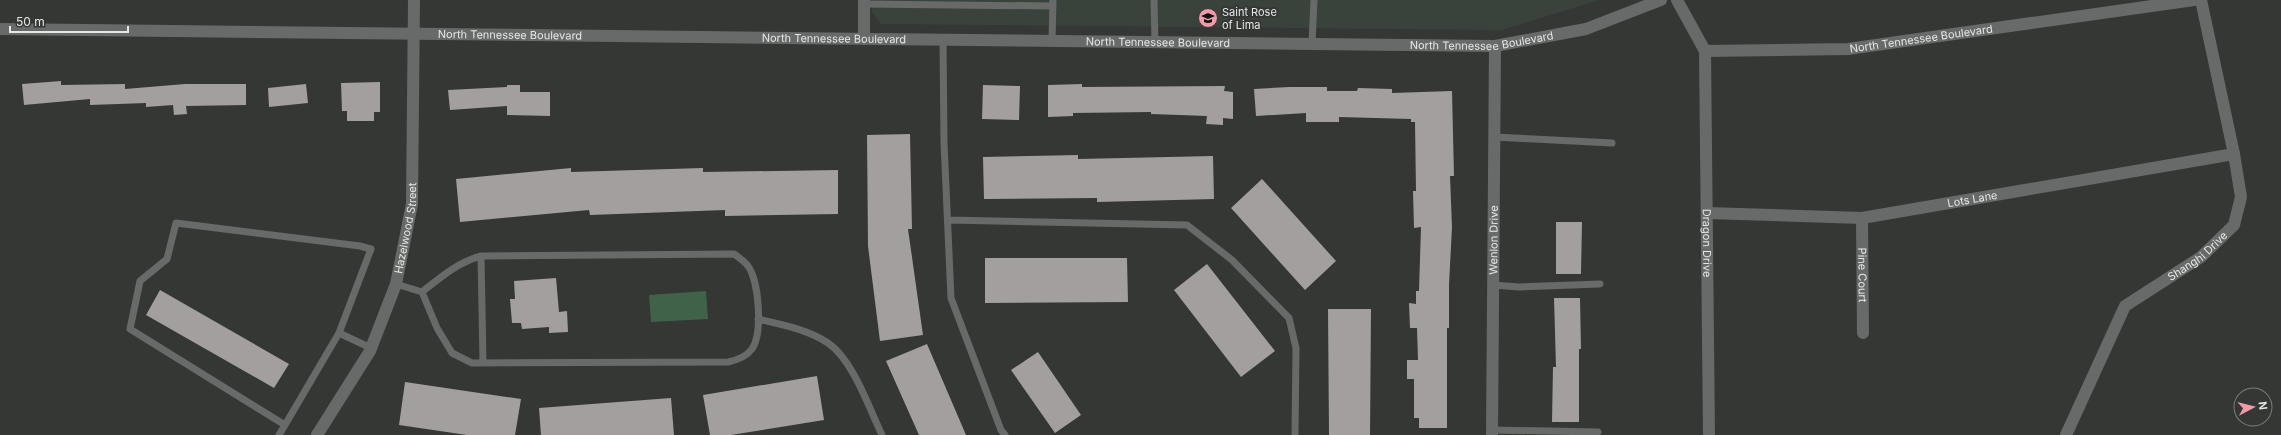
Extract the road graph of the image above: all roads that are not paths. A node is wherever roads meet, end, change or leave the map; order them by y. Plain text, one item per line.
1 (414, 0) edge
2 (1154, 0) edge
3 (1314, 0) edge
4 (1661, 0) edge
5 (1677, 0) edge
6 (2194, 0) edge
7 (2201, 0) edge
8 (864, 2) edge
9 (1053, 3) edge
10 (0, 29) edge
11 (414, 34) junction
12 (864, 39) junction
13 (943, 40) junction
14 (1052, 41) junction
15 (1155, 43) junction
16 (1312, 44) junction
17 (1495, 46) junction
18 (1705, 51) junction
19 (1494, 137) junction
20 (1612, 143) dead end
21 (2234, 154) junction
22 (1707, 212) junction
23 (1862, 218) junction
24 (948, 220) junction
25 (482, 256) junction
26 (396, 284) junction
27 (1600, 284) dead end
28 (1493, 285) junction
29 (422, 292) junction
30 (758, 319) junction
31 (339, 333) junction
32 (1863, 333) dead end
33 (372, 348) junction
34 (483, 364) junction
35 (285, 425) junction
36 (1492, 432) edge
37 (1598, 432) dead end
38 (321, 434) edge
39 (279, 435) edge
40 (882, 435) edge
41 (1005, 435) edge
42 (1295, 435) edge
43 (1708, 435) edge
44 (2066, 435) edge

1 - 11 street, Hazelwood Street
2 - 15 lane
3 - 16 lane
4 - 17 street, North Tennessee Boulevard
5 - 18 street
6 - 18 street, North Tennessee Boulevard
7 - 21 street, Shanghi Drive
8 - 9 lane
8 - 12 street
9 - 14 lane
10 - 11 street, North Tennessee Boulevard
11 - 12 street, North Tennessee Boulevard
11 - 26 street, Hazelwood Street
12 - 13 street, North Tennessee Boulevard
13 - 14 street, North Tennessee Boulevard
13 - 24 lane
14 - 15 street, North Tennessee Boulevard
15 - 16 street, North Tennessee Boulevard
16 - 17 street, North Tennessee Boulevard
17 - 19 street, Wenlon Drive
18 - 22 street, Dragon Drive
19 - 20 lane
19 - 28 street, Wenlon Drive
21 - 23 street, Lots Lane
21 - 44 street, Shanghi Drive
22 - 23 street, Lots Lane
22 - 43 street, Dragon Drive
23 - 32 street, Pine Court
24 - 41 lane
24 - 42 lane
25 - 29 lane
25 - 30 lane
25 - 34 lane
26 - 29 lane
26 - 33 street, Hazelwood Street
27 - 28 lane
28 - 36 street, Wenlon Drive
29 - 34 lane
30 - 34 lane
30 - 40 lane
31 - 33 lane
31 - 35 lane
31 - 35 lane
33 - 38 street, Hazelwood Street
35 - 39 lane
36 - 37 lane

